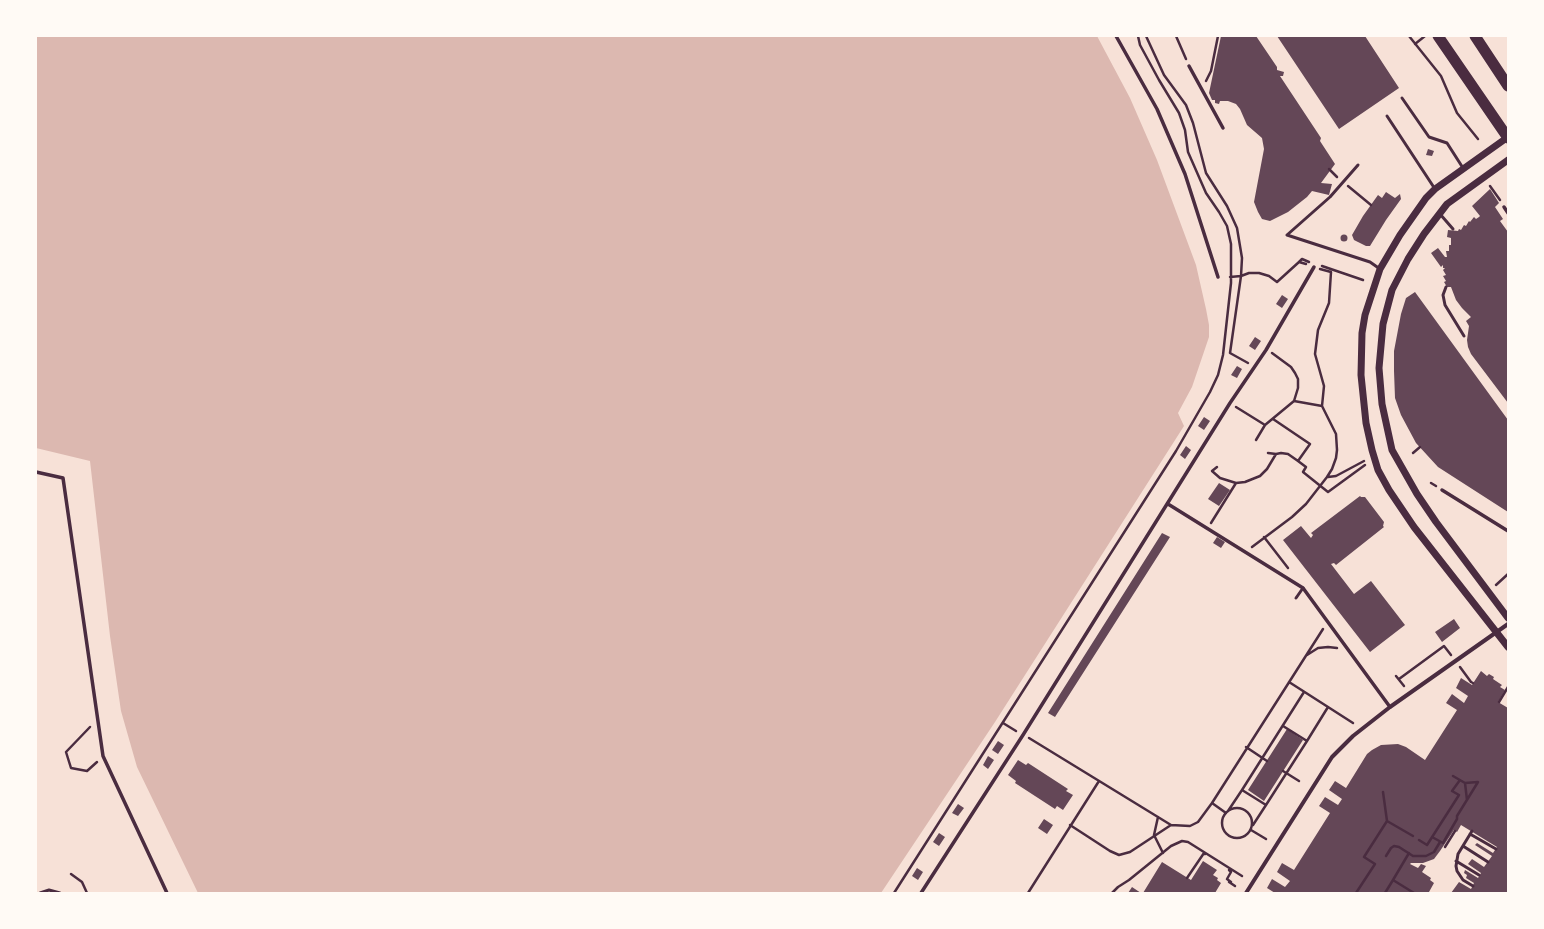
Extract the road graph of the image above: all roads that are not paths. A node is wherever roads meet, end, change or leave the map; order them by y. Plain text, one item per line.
1 (1116, 36) edge
2 (1438, 36) edge
3 (1475, 36) edge
4 (1189, 66) dead end
5 (1508, 86) edge
6 (1402, 98) dead end
7 (1387, 116) dead end
8 (1223, 128) dead end
9 (1508, 138) edge
10 (1508, 160) edge
11 (1358, 165) dead end
12 (1463, 168) junction
13 (1436, 189) junction
14 (1504, 207) road end
15 (1439, 212) junction
16 (1508, 213) edge
17 (1453, 229) dead end
18 (1314, 267) road end
19 (1380, 269) junction
20 (1218, 277) road end
21 (1446, 287) dead end
22 (1464, 336) dead end
23 (36, 472) edge
24 (1442, 490) dead end
25 (1168, 504) junction
26 (1508, 531) edge
27 (1303, 588) junction
28 (1296, 598) dead end
29 (1508, 618) edge
30 (1508, 624) edge
31 (1496, 632) junction
32 (1508, 647) edge
33 (1390, 707) junction
34 (1463, 846) junction
35 (1496, 850) dead end
36 (1456, 861) junction
37 (1488, 862) dead end
38 (1480, 875) dead end
39 (1472, 886) dead end
40 (40, 893) edge
41 (60, 893) edge
42 (167, 893) edge
43 (921, 893) edge
44 (1246, 893) edge

1 - 20 street
2 - 9 highway
3 - 5 highway
4 - 8 street
6 - 12 lane
7 - 13 lane
9 - 12 street
10 - 15 street
11 - 19 lane
12 - 13 street
13 - 19 street
14 - 16 street
15 - 17 lane
15 - 29 street
18 - 25 street
19 - 31 street
21 - 22 lane
23 - 42 street
24 - 26 street
25 - 27 street
25 - 43 street
27 - 28 lane
27 - 33 street
30 - 31 street
31 - 32 street
31 - 33 street
33 - 44 street
34 - 35 lane
34 - 36 lane
34 - 37 lane
36 - 38 lane
36 - 39 lane
40 - 41 lane

